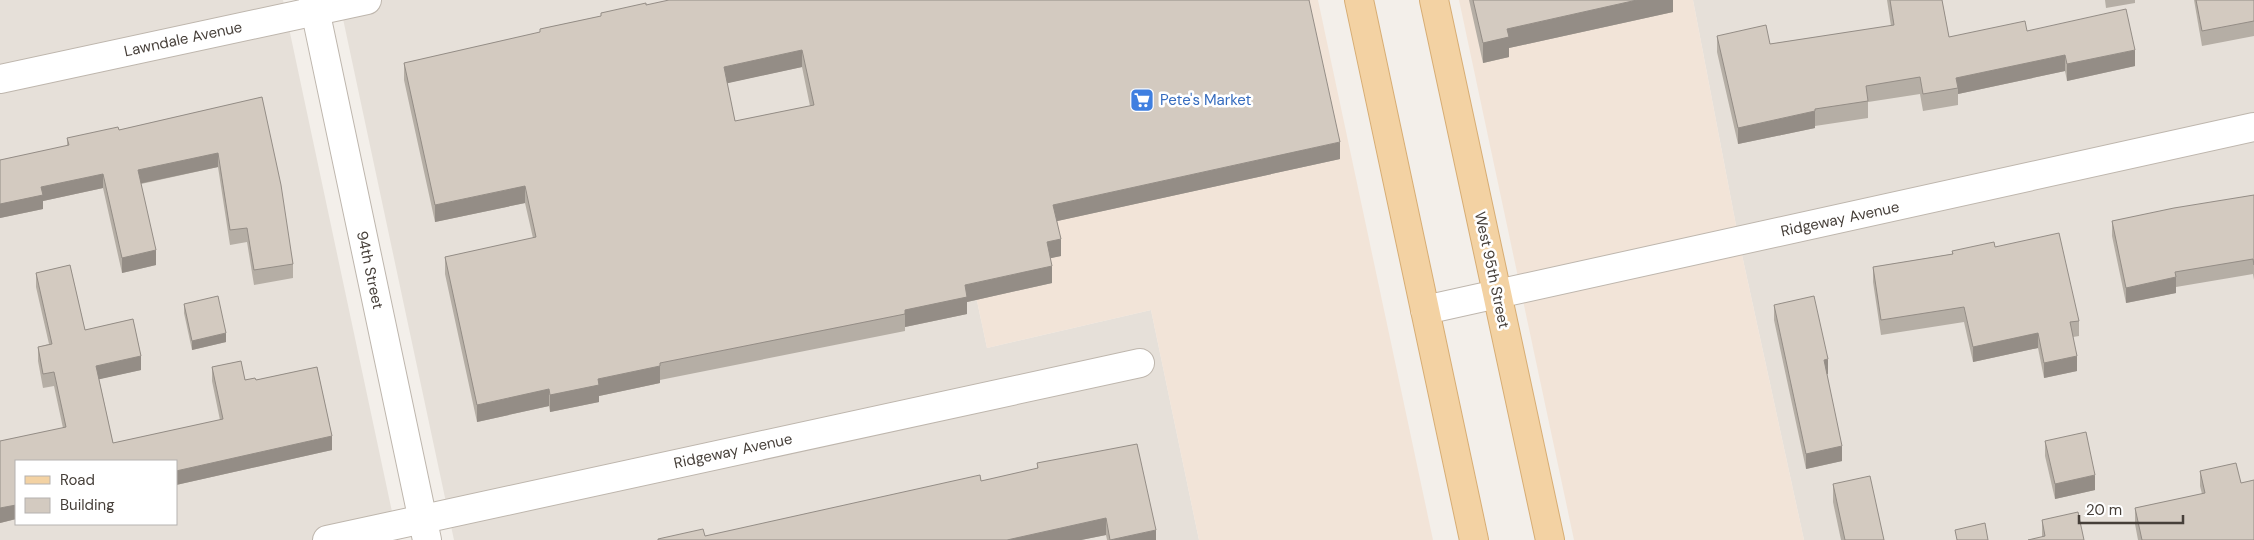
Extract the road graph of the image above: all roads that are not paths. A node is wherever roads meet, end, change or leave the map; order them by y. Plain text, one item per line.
1 (367, 0) edge
2 (1359, 0) edge
3 (1434, 0) edge
4 (314, 6) edge
5 (0, 79) edge
6 (2254, 127) edge
7 (1497, 294) junction
8 (1425, 310) junction
9 (1140, 363) dead end
10 (425, 529) edge
11 (327, 540) edge
12 (1474, 540) edge
13 (1550, 540) edge

1 - 4 street, Lawndale Avenue
2 - 8 main road
3 - 7 main road, West 95th Street
4 - 5 street, Lawndale Avenue
4 - 10 street, 94th Street
6 - 7 street, Ridgeway Avenue
7 - 8 street, Ridgeway Avenue
7 - 13 main road, West 95th Street
8 - 12 main road
9 - 10 street, Ridgeway Avenue
10 - 11 street, Ridgeway Avenue

